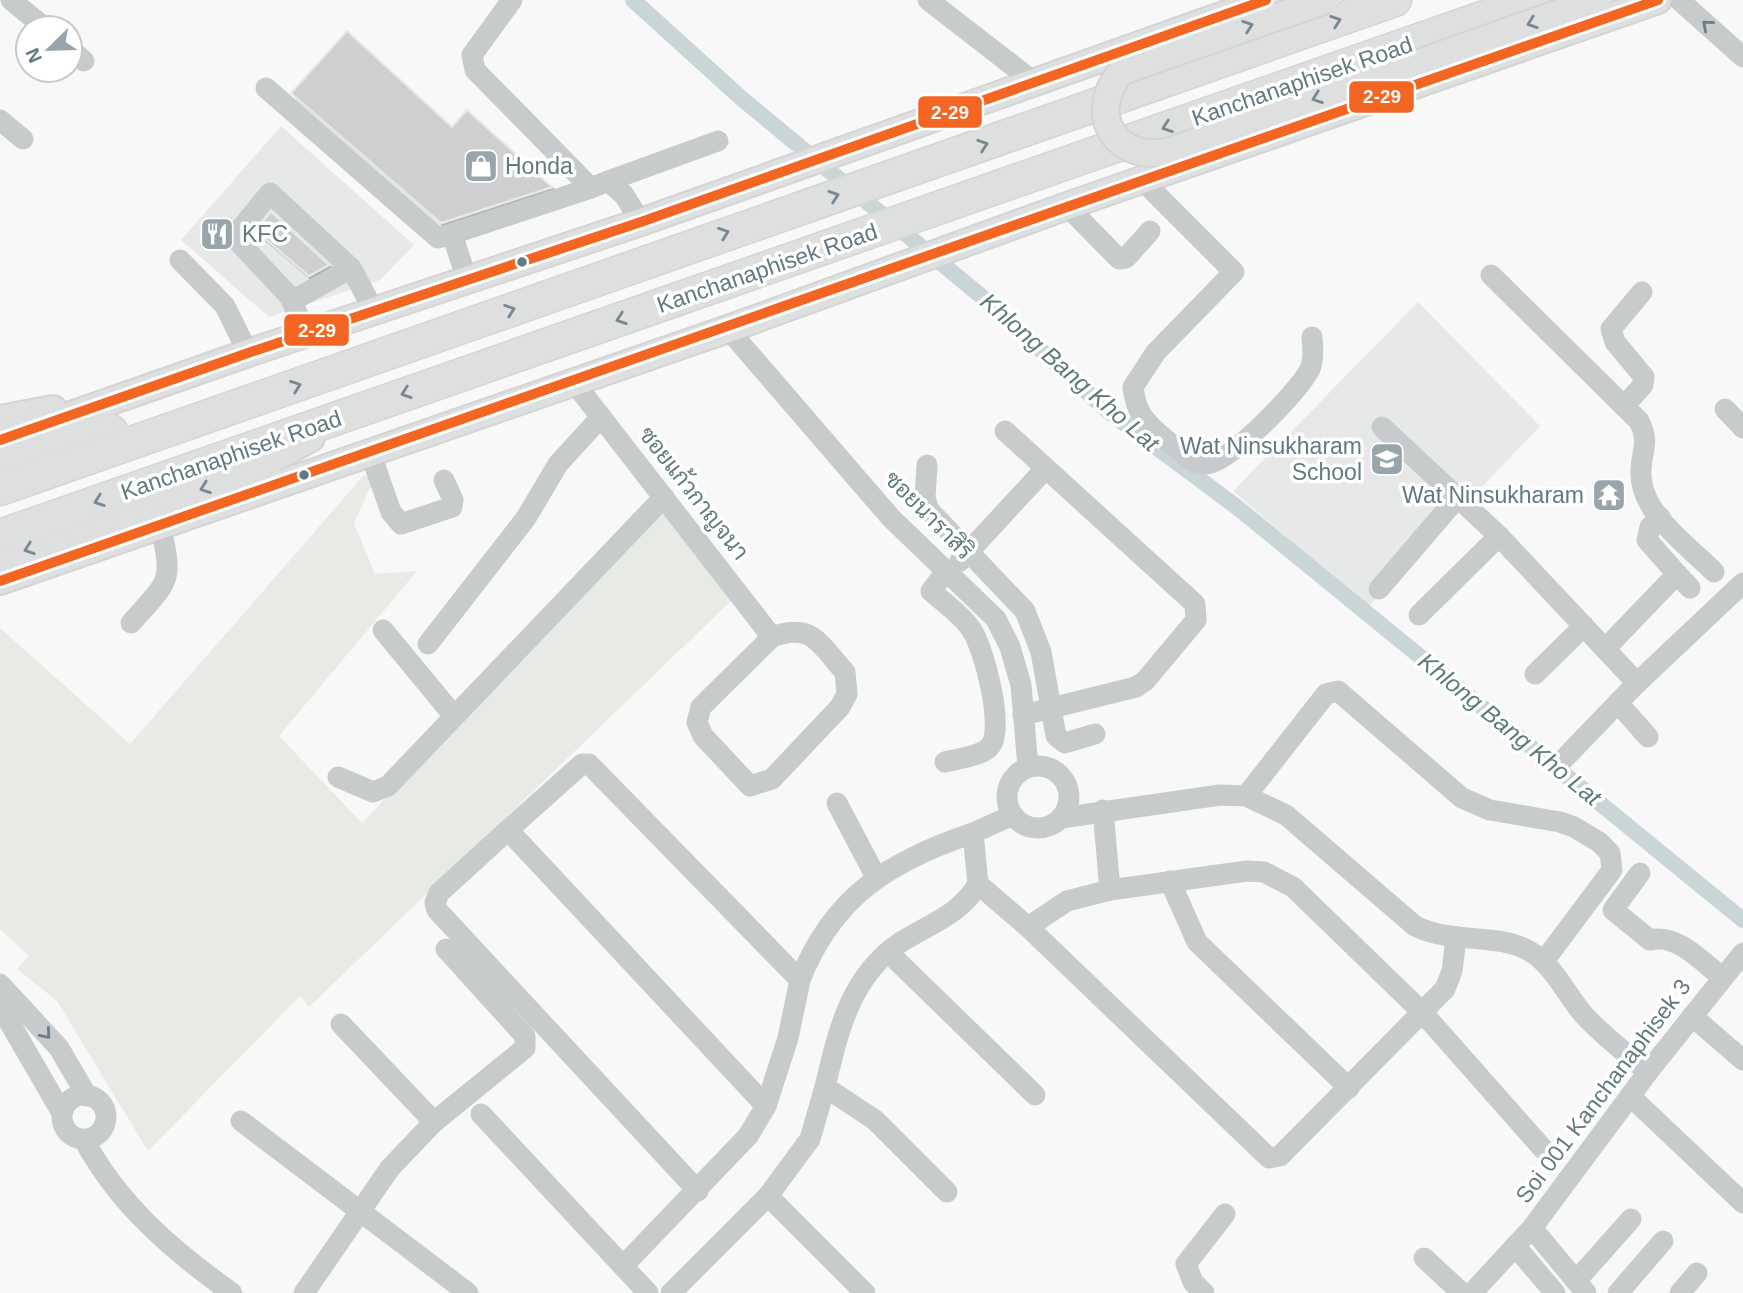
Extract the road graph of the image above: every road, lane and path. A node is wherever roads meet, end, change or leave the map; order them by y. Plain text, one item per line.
1 (10, 0) edge
2 (512, 0) edge
3 (928, 0) edge
4 (1266, 0) edge
5 (1325, 0) edge
6 (1395, 0) edge
7 (1533, 0) edge
8 (1596, 0) edge
9 (1658, 0) edge
10 (1679, 0) edge
11 (0, 11) edge
12 (28, 14) edge
13 (1740, 50) edge
14 (1034, 82) junction
15 (266, 88) dead end
16 (0, 120) edge
17 (23, 139) dead end
18 (718, 141) dead end
19 (1143, 181) junction
20 (600, 185) junction
21 (1067, 206) junction
22 (641, 222) junction
23 (1150, 231) dead end
24 (452, 233) junction
25 (180, 260) dead end
26 (351, 268) junction
27 (1491, 275) dead end
28 (467, 280) junction
29 (1642, 292) dead end
30 (292, 302) junction
31 (374, 311) junction
32 (728, 329) junction
33 (306, 334) junction
34 (1312, 337) dead end
35 (248, 353) junction
36 (573, 381) junction
37 (114, 400) junction
38 (243, 405) junction
39 (371, 405) junction
40 (1624, 406) junction
41 (1725, 409) dead end
42 (601, 416) junction
43 (0, 419) edge
44 (1382, 427) dead end
45 (1743, 428) edge
46 (1005, 431) dead end
47 (0, 440) edge
48 (377, 449) junction
49 (0, 458) edge
50 (927, 465) dead end
51 (1045, 469) junction
52 (246, 473) junction
53 (444, 480) dead end
54 (0, 489) edge
55 (664, 497) junction
56 (1457, 498) junction
57 (161, 514) junction
58 (1660, 517) junction
59 (0, 536) edge
60 (1499, 536) junction
61 (969, 552) junction
62 (0, 559) edge
63 (948, 571) junction
64 (0, 580) edge
65 (1728, 581) edge
66 (1379, 589) dead end
67 (1419, 615) dead end
68 (131, 623) dead end
69 (1584, 626) junction
70 (383, 630) dead end
71 (772, 637) junction
72 (428, 644) dead end
73 (1605, 649) junction
74 (1535, 674) dead end
75 (1637, 683) junction
76 (1618, 703) junction
77 (1051, 708) junction
78 (1023, 715) junction
79 (454, 716) junction
80 (1095, 734) dead end
81 (1648, 737) dead end
82 (945, 762) dead end
83 (1559, 764) dead end
84 (1028, 767) junction
85 (338, 777) dead end
86 (1246, 796) junction
87 (837, 803) dead end
88 (1103, 810) junction
89 (1013, 814) junction
90 (1061, 817) junction
91 (508, 830) junction
92 (973, 833) junction
93 (1640, 873) dead end
94 (876, 877) junction
95 (1170, 881) junction
96 (978, 884) junction
97 (1110, 890) junction
98 (1028, 927) junction
99 (1456, 939) junction
100 (446, 949) dead end
101 (888, 952) junction
102 (1741, 955) edge
103 (1544, 961) junction
104 (1723, 978) junction
105 (800, 980) junction
106 (0, 984) edge
107 (0, 1006) edge
108 (1422, 1012) junction
109 (1692, 1016) junction
110 (341, 1024) dead end
111 (1743, 1060) edge
112 (1648, 1072) junction
113 (825, 1087) junction
114 (1349, 1088) junction
115 (1035, 1095) dead end
116 (88, 1096) junction
117 (1630, 1096) junction
118 (766, 1106) junction
119 (62, 1113) junction
120 (481, 1114) dead end
121 (241, 1121) dead end
122 (434, 1122) junction
123 (84, 1140) junction
124 (1544, 1150) dead end
125 (698, 1191) junction
126 (947, 1192) dead end
127 (768, 1196) junction
128 (1743, 1203) edge
129 (359, 1210) junction
130 (1225, 1214) dead end
131 (1631, 1219) dead end
132 (1532, 1228) junction
133 (1663, 1241) dead end
134 (1515, 1246) junction
135 (1424, 1258) dead end
136 (623, 1266) junction
137 (1698, 1273) dead end
138 (1581, 1287) edge
139 (232, 1293) edge
140 (304, 1293) edge
141 (468, 1293) edge
142 (648, 1293) edge
143 (671, 1293) edge
144 (865, 1293) edge
145 (1204, 1293) edge
146 (1462, 1293) edge
147 (1472, 1293) edge
148 (1555, 1293) edge
149 (1618, 1293) edge
150 (1680, 1293) edge

1 - 11 street
1 - 12 street
2 - 20 street
3 - 14 street
4 - 14 main road
8 -> 5 main road, bridge
38 -> 6 highway, Kanchanaphisek Road
7 -> 39 highway, Kanchanaphisek Road
9 - 19 main road
13 -> 10 street
14 - 22 main road
15 - 24 street
16 - 17 street
18 - 20 street
19 - 21 main road
19 - 34 street
20 - 22 street
20 - 24 street
21 - 23 street
21 - 32 main road
22 - 28 main road
24 - 28 street
25 - 35 street
26 - 30 street
26 - 30 street
26 - 31 street
27 - 40 street
28 - 31 main road
29 - 40 street
30 - 33 street
31 - 33 main road
32 - 36 main road
32 - 63 street, ซอยนาราสิริ
33 - 35 main road
35 - 37 main road
36 - 42 street, ซอยแก้วกาญจนา
36 - 48 main road
37 - 43 main road
37 - 47 main road
38 - 49 highway
38 - 54 highway, Kanchanaphisek Road
39 - 52 main road
39 -> 59 highway, Kanchanaphisek Road
40 - 58 street
41 - 45 street
42 - 55 street, ซอยแก้วกาญจนา
42 - 72 street
44 - 56 street
46 - 51 street
48 - 52 main road
48 - 53 street
48 - 57 main road
50 - 61 street
51 - 61 street
51 - 77 street
52 -> 57 main road
55 - 71 street, ซอยแก้วกาญจนา
55 - 79 street
56 - 60 street
56 - 66 street
57 -> 62 main road
57 - 64 main road
57 - 68 street
58 - 65 street
58 - 73 street
60 - 67 street
60 - 69 street
61 - 63 street
61 - 77 street
63 - 78 street, ซอยนาราสิริ
63 - 82 street
65 - 75 street
69 - 73 street
69 - 74 street
70 - 79 street
71 - 71 street
73 - 75 street
75 - 76 street
76 - 81 street
76 - 83 street
77 - 78 street
77 - 80 street
78 - 84 street, ซอยนาราสิริ
79 - 85 street
84 - 89 street
84 - 90 street
86 - 88 street
86 - 99 street
86 - 103 street
87 - 94 street
88 - 90 street
88 - 97 street
89 - 90 street
89 - 92 street
91 - 105 street
91 - 118 street
91 - 125 street
92 - 94 street
92 - 96 street
93 - 104 street
94 - 105 street
95 - 97 street
95 - 108 street
95 - 114 street
96 - 98 street
96 - 101 street
97 - 98 street
98 - 114 street
99 - 103 street
99 - 108 street
100 - 122 street
101 - 113 street
101 - 115 street
102 - 104 street, Soi 001 Kanchanaphisek 3
103 - 112 street
104 - 109 street, Soi 001 Kanchanaphisek 3
105 - 118 street
106 -> 116 street
107 - 119 street
108 - 114 street
108 - 124 street
109 - 111 street
109 - 112 street, Soi 001 Kanchanaphisek 3
110 - 122 street
112 - 117 street, Soi 001 Kanchanaphisek 3
113 - 126 street
113 - 127 street
116 - 119 street
116 - 123 street
117 - 128 street
117 - 132 street, Soi 001 Kanchanaphisek 3
118 - 125 street
119 - 123 street
120 - 136 street
121 - 129 street
122 - 129 street
123 - 139 street
125 - 136 street
127 - 143 street
127 - 144 street
129 - 140 street
129 - 141 street
130 - 145 street
131 - 138 street
132 - 134 street
132 - 138 street, Soi 001 Kanchanaphisek 3
133 - 149 street
134 - 147 street
134 - 148 street
135 - 146 street
136 - 142 street
137 - 150 street

